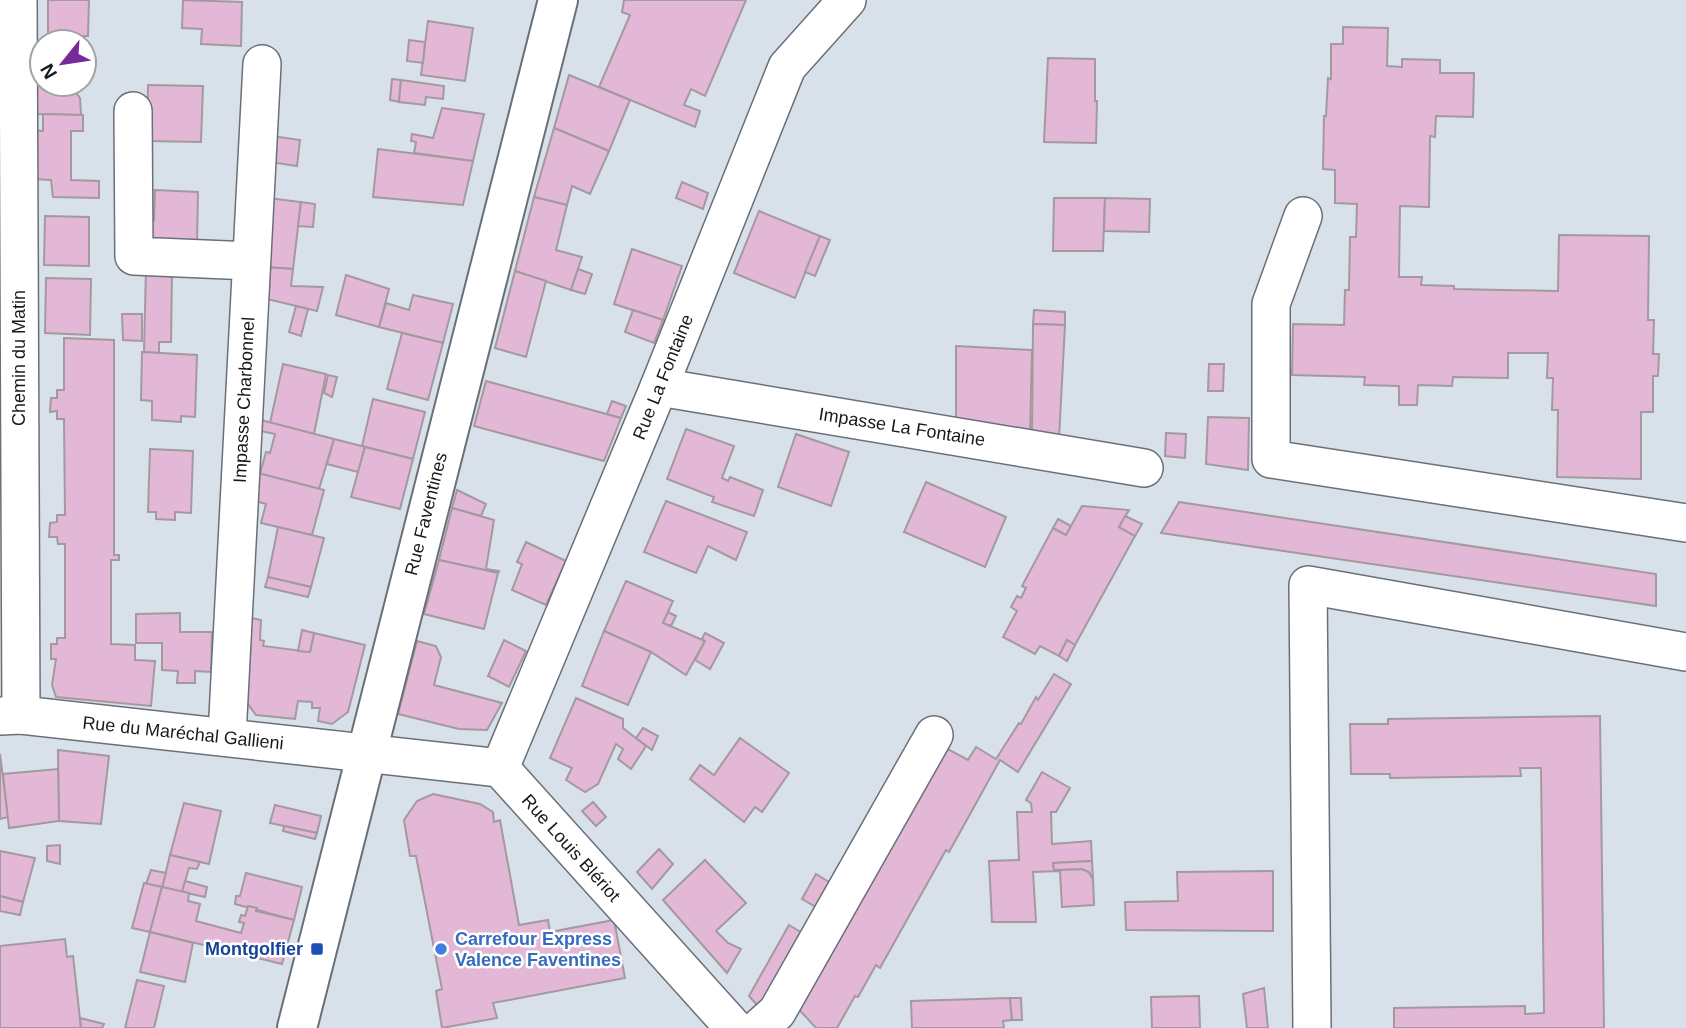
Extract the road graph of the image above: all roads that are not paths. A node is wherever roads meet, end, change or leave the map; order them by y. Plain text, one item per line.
1 (18, 0) edge
2 (558, 0) edge
3 (847, 0) edge
4 (262, 64) dead end
5 (134, 111) dead end
6 (1303, 216) dead end
7 (251, 261) junction
8 (659, 387) junction
9 (1144, 468) dead end
10 (1686, 523) edge
11 (1686, 652) edge
12 (10, 715) edge
13 (934, 735) dead end
14 (227, 736) junction
15 (365, 754) junction
16 (500, 768) junction
17 (296, 1028) edge
18 (734, 1028) edge
19 (759, 1028) edge
20 (1312, 1028) edge

1 - 12 street, Chemin du Matin
2 - 15 main road, Rue Faventines
3 - 8 street, Rue La Fontaine
4 - 7 street, Impasse Charbonnel
5 - 7 street
6 - 10 street
7 - 14 street, Impasse Charbonnel
8 - 9 street, Impasse La Fontaine
8 - 16 street, Rue La Fontaine
11 - 20 street
12 - 14 street, Rue du Maréchal Gallieni
13 - 19 street
14 - 15 street, Rue du Maréchal Gallieni
15 - 16 street
15 - 17 main road, Rue Faventines
16 - 18 street, Rue Louis Blériot

